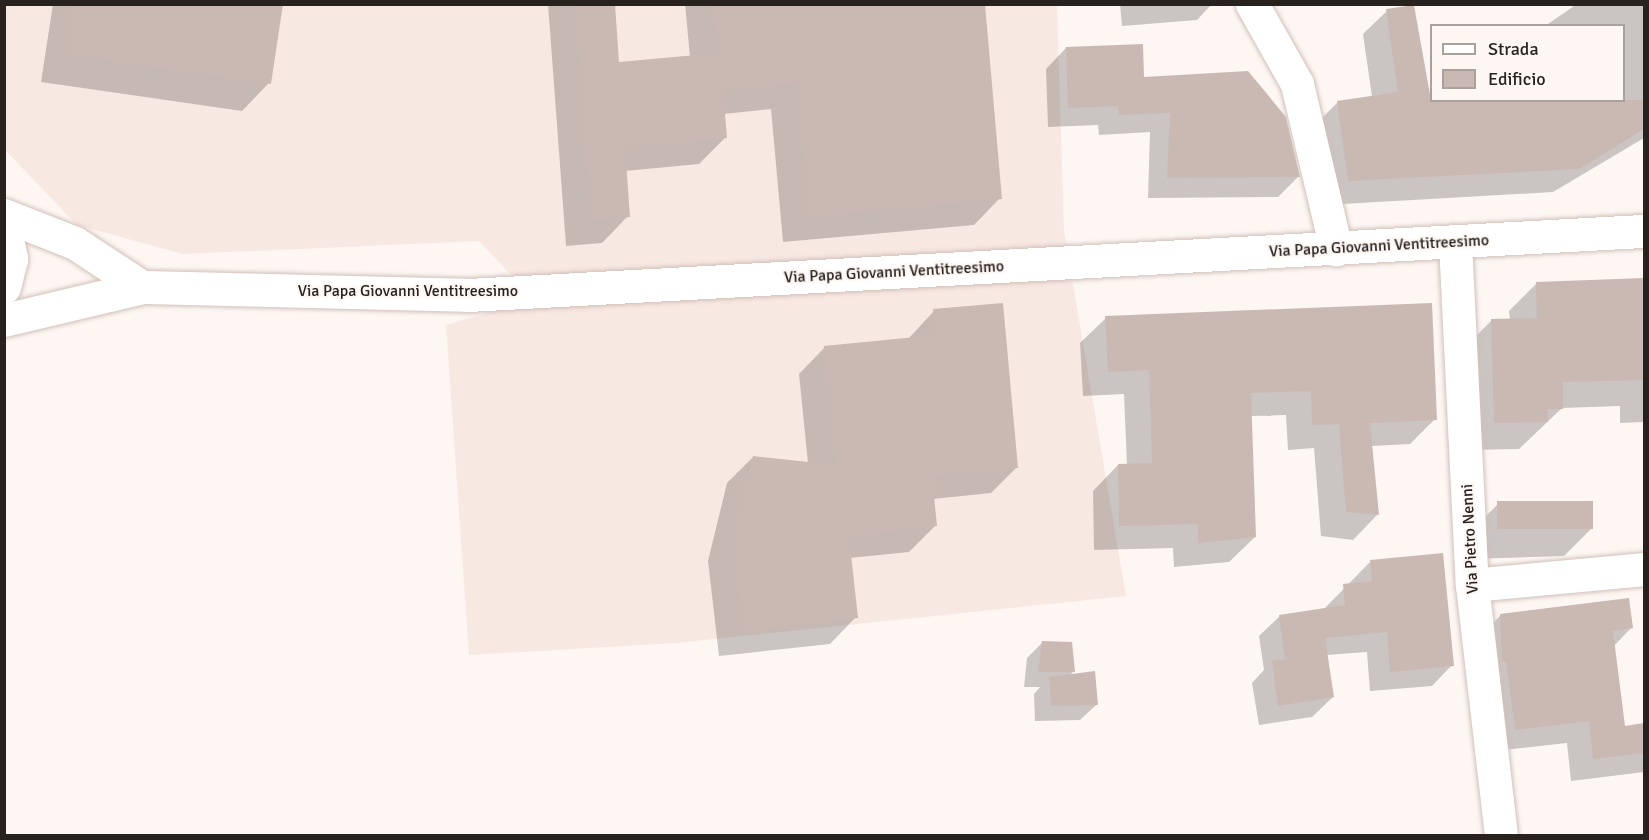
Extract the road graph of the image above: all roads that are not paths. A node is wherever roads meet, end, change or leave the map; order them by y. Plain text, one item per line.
1 (1252, 4) edge
2 (4, 215) edge
3 (4, 225) edge
4 (1644, 231) edge
5 (1455, 242) junction
6 (1336, 249) junction
7 (4, 287) edge
8 (142, 287) junction
9 (4, 320) edge
10 (1644, 569) edge
11 (1472, 585) junction
12 (1501, 836) edge

1 - 6 main road
2 - 8 main road
3 - 7 main road
4 - 5 main road, Via Papa Giovanni Ventitreesimo
5 - 6 main road, Via Papa Giovanni Ventitreesimo
5 - 11 main road, Via Pietro Nenni
6 - 8 main road, Via Papa Giovanni Ventitreesimo
8 - 9 main road, Via Papa Giovanni Ventitreesimo
10 - 11 main road
11 - 12 main road, Via Pietro Nenni

